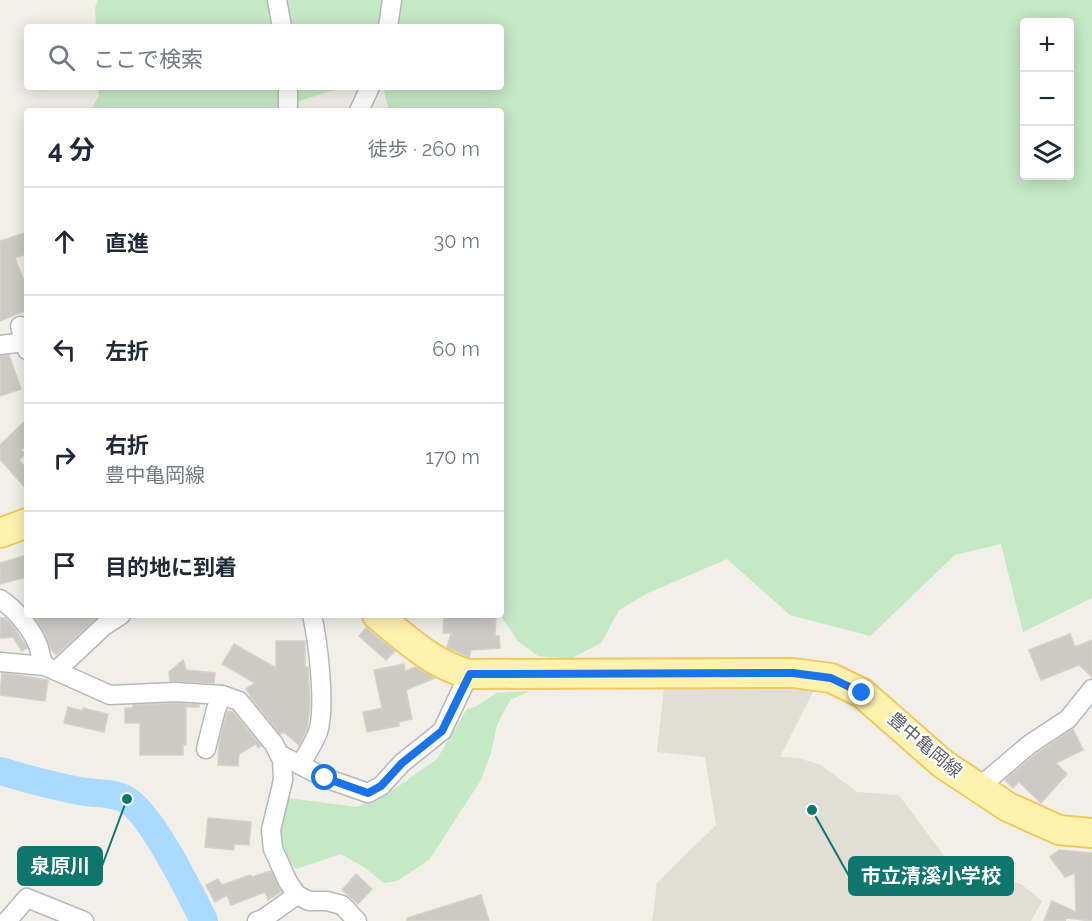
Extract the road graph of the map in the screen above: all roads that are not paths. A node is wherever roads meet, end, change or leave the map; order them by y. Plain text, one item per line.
1 (277, 0) edge
2 (392, 0) edge
3 (281, 24) edge
4 (388, 24) edge
5 (288, 90) edge
6 (369, 90) edge
7 (288, 108) edge
8 (360, 108) edge
9 (24, 339) edge
10 (0, 345) edge
11 (24, 524) edge
12 (0, 533) edge
13 (0, 599) edge
14 (116, 618) edge
15 (313, 618) edge
16 (381, 618) edge
17 (0, 662) edge
18 (51, 668) junction
19 (470, 674) junction
20 (1092, 689) edge
21 (222, 695) junction
22 (206, 749) dead end
23 (279, 754) junction
24 (300, 765) junction
25 (978, 788) junction
26 (1092, 833) edge
27 (297, 895) junction
28 (7, 921) edge
29 (84, 921) edge
30 (257, 921) edge
31 (357, 921) edge

1 - 3 street
2 - 4 street
5 - 7 street
6 - 8 street
9 - 10 street
11 - 12 main road
13 - 18 street
14 - 18 street
15 - 24 street
16 - 19 main road, 豊中亀岡線
17 - 18 street
18 - 21 street
19 - 24 street
19 - 25 main road, 豊中亀岡線
20 - 25 street
21 - 22 street
21 - 23 street
23 - 24 street
23 - 27 street
25 - 26 main road, 豊中亀岡線
27 - 30 street
27 - 31 street
28 - 29 street

